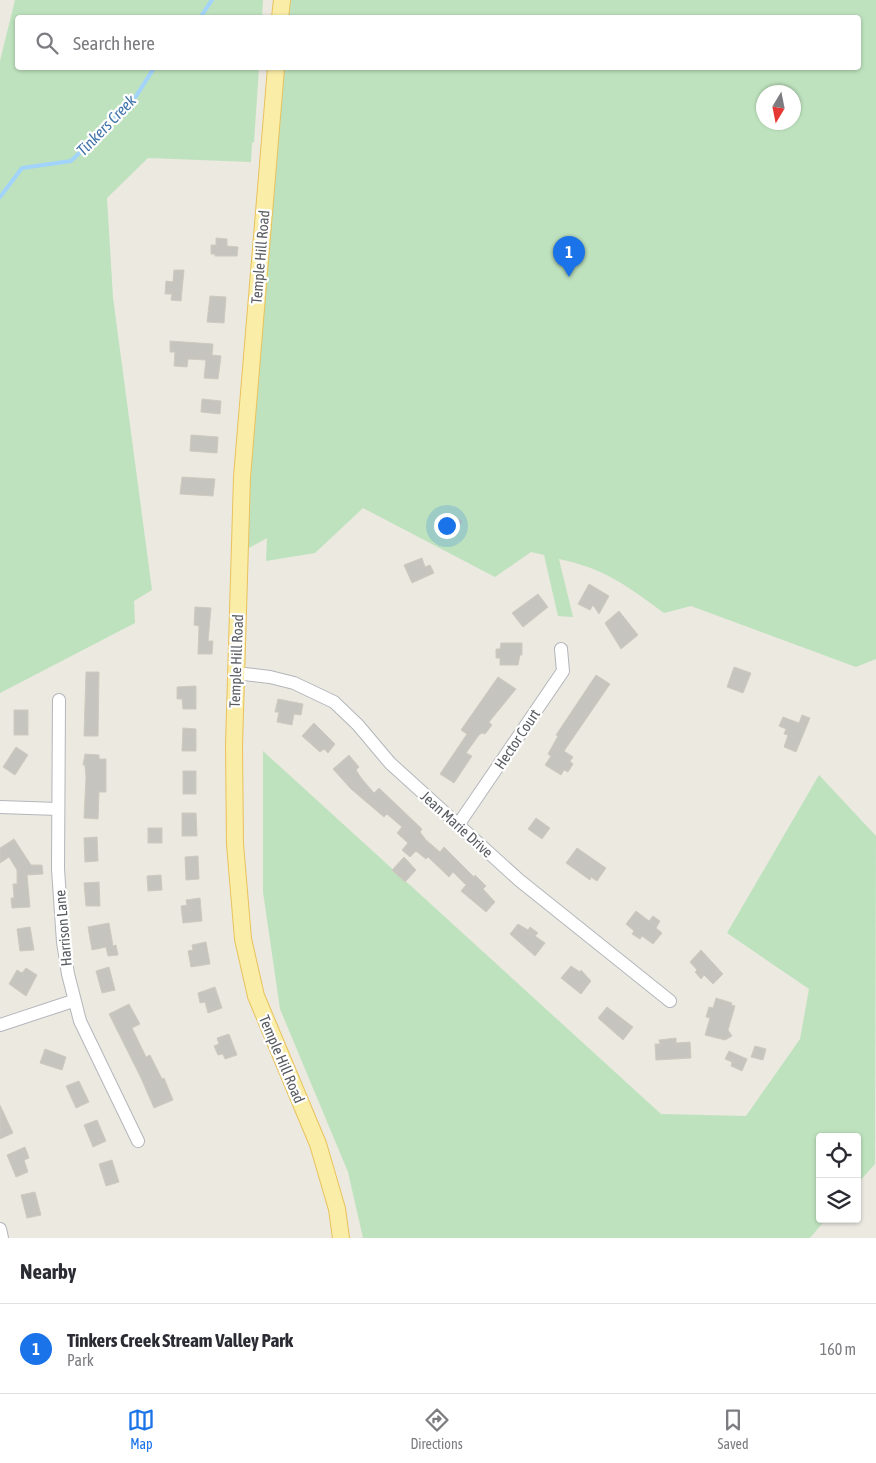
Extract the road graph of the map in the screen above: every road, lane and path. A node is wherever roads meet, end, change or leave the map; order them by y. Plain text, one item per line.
1 (282, 0) edge
2 (280, 15) edge
3 (276, 70) edge
4 (561, 649) dead end
5 (236, 673) junction
6 (59, 700) dead end
7 (0, 807) edge
8 (58, 809) junction
9 (458, 825) junction
10 (73, 1001) junction
11 (670, 1001) dead end
12 (0, 1026) edge
13 (138, 1141) dead end
14 (0, 1229) edge
15 (2, 1238) edge
16 (341, 1238) edge

1 - 2 main road
3 - 5 main road, Temple Hill Road
4 - 9 street, Hector Court
5 - 9 street, Jean Marie Drive
5 - 16 main road, Temple Hill Road
6 - 8 street, Harrison Lane
7 - 8 street
8 - 10 street, Harrison Lane
9 - 11 street, Jean Marie Drive
10 - 12 street
10 - 13 street, Harrison Lane
14 - 15 street

